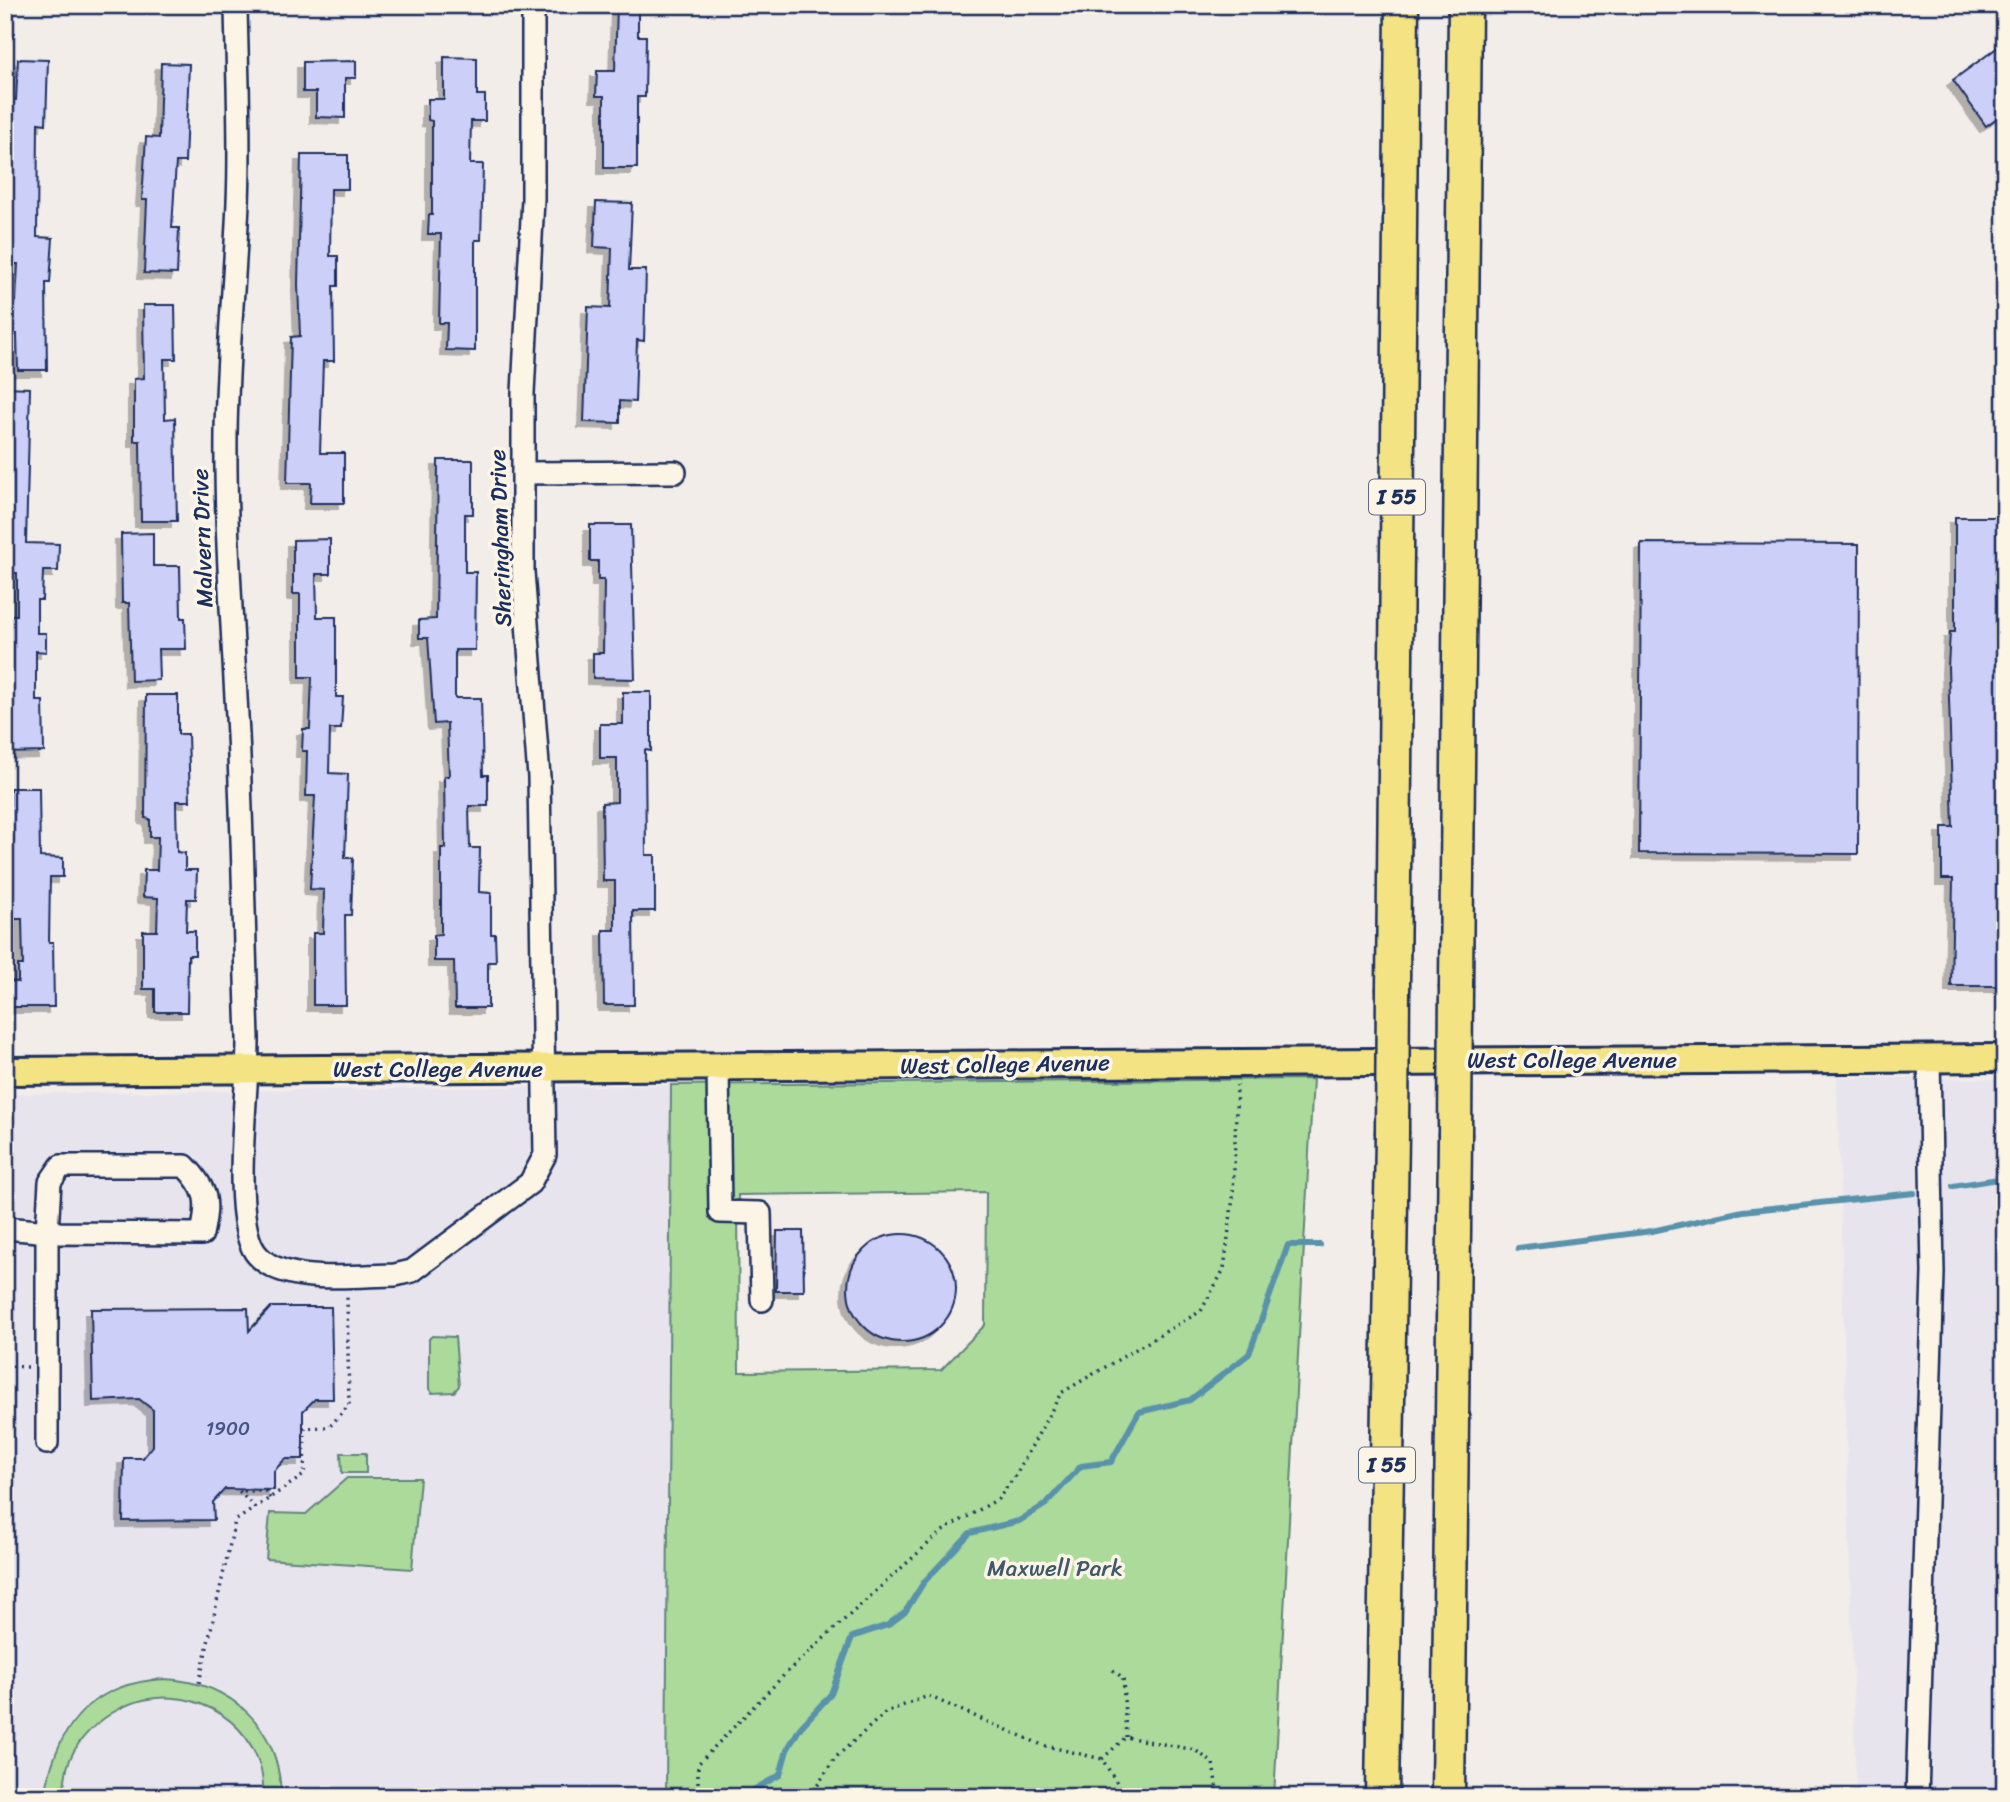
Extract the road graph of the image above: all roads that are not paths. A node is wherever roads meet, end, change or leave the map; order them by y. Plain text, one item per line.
1 (236, 5) edge
2 (533, 5) edge
3 (1402, 5) edge
4 (1465, 5) edge
5 (675, 472) dead end
6 (523, 473) junction
7 (1929, 1058) junction
8 (2005, 1058) edge
9 (718, 1067) junction
10 (545, 1068) junction
11 (248, 1070) junction
12 (5, 1071) edge
13 (5, 1228) edge
14 (47, 1232) junction
15 (347, 1275) joint
16 (762, 1300) dead end
17 (47, 1443) dead end
18 (1382, 1797) edge
19 (1448, 1797) edge
20 (1917, 1797) edge

1 - 11 street, Malvern Drive
2 - 6 street, Sheringham Drive
3 - 18 highway, I 55, bridge
4 - 19 highway, I 55, bridge
5 - 6 street
6 - 10 street, Sheringham Drive
7 - 8 main road, West College Avenue
7 - 9 main road, West College Avenue
7 - 20 street
9 - 10 main road, West College Avenue
9 - 16 street
10 - 11 main road, West College Avenue
10 - 15 street, Sheringham Drive
11 - 12 main road, West College Avenue
11 - 15 street, Malvern Drive
13 - 14 street
14 - 14 street
14 - 17 street

